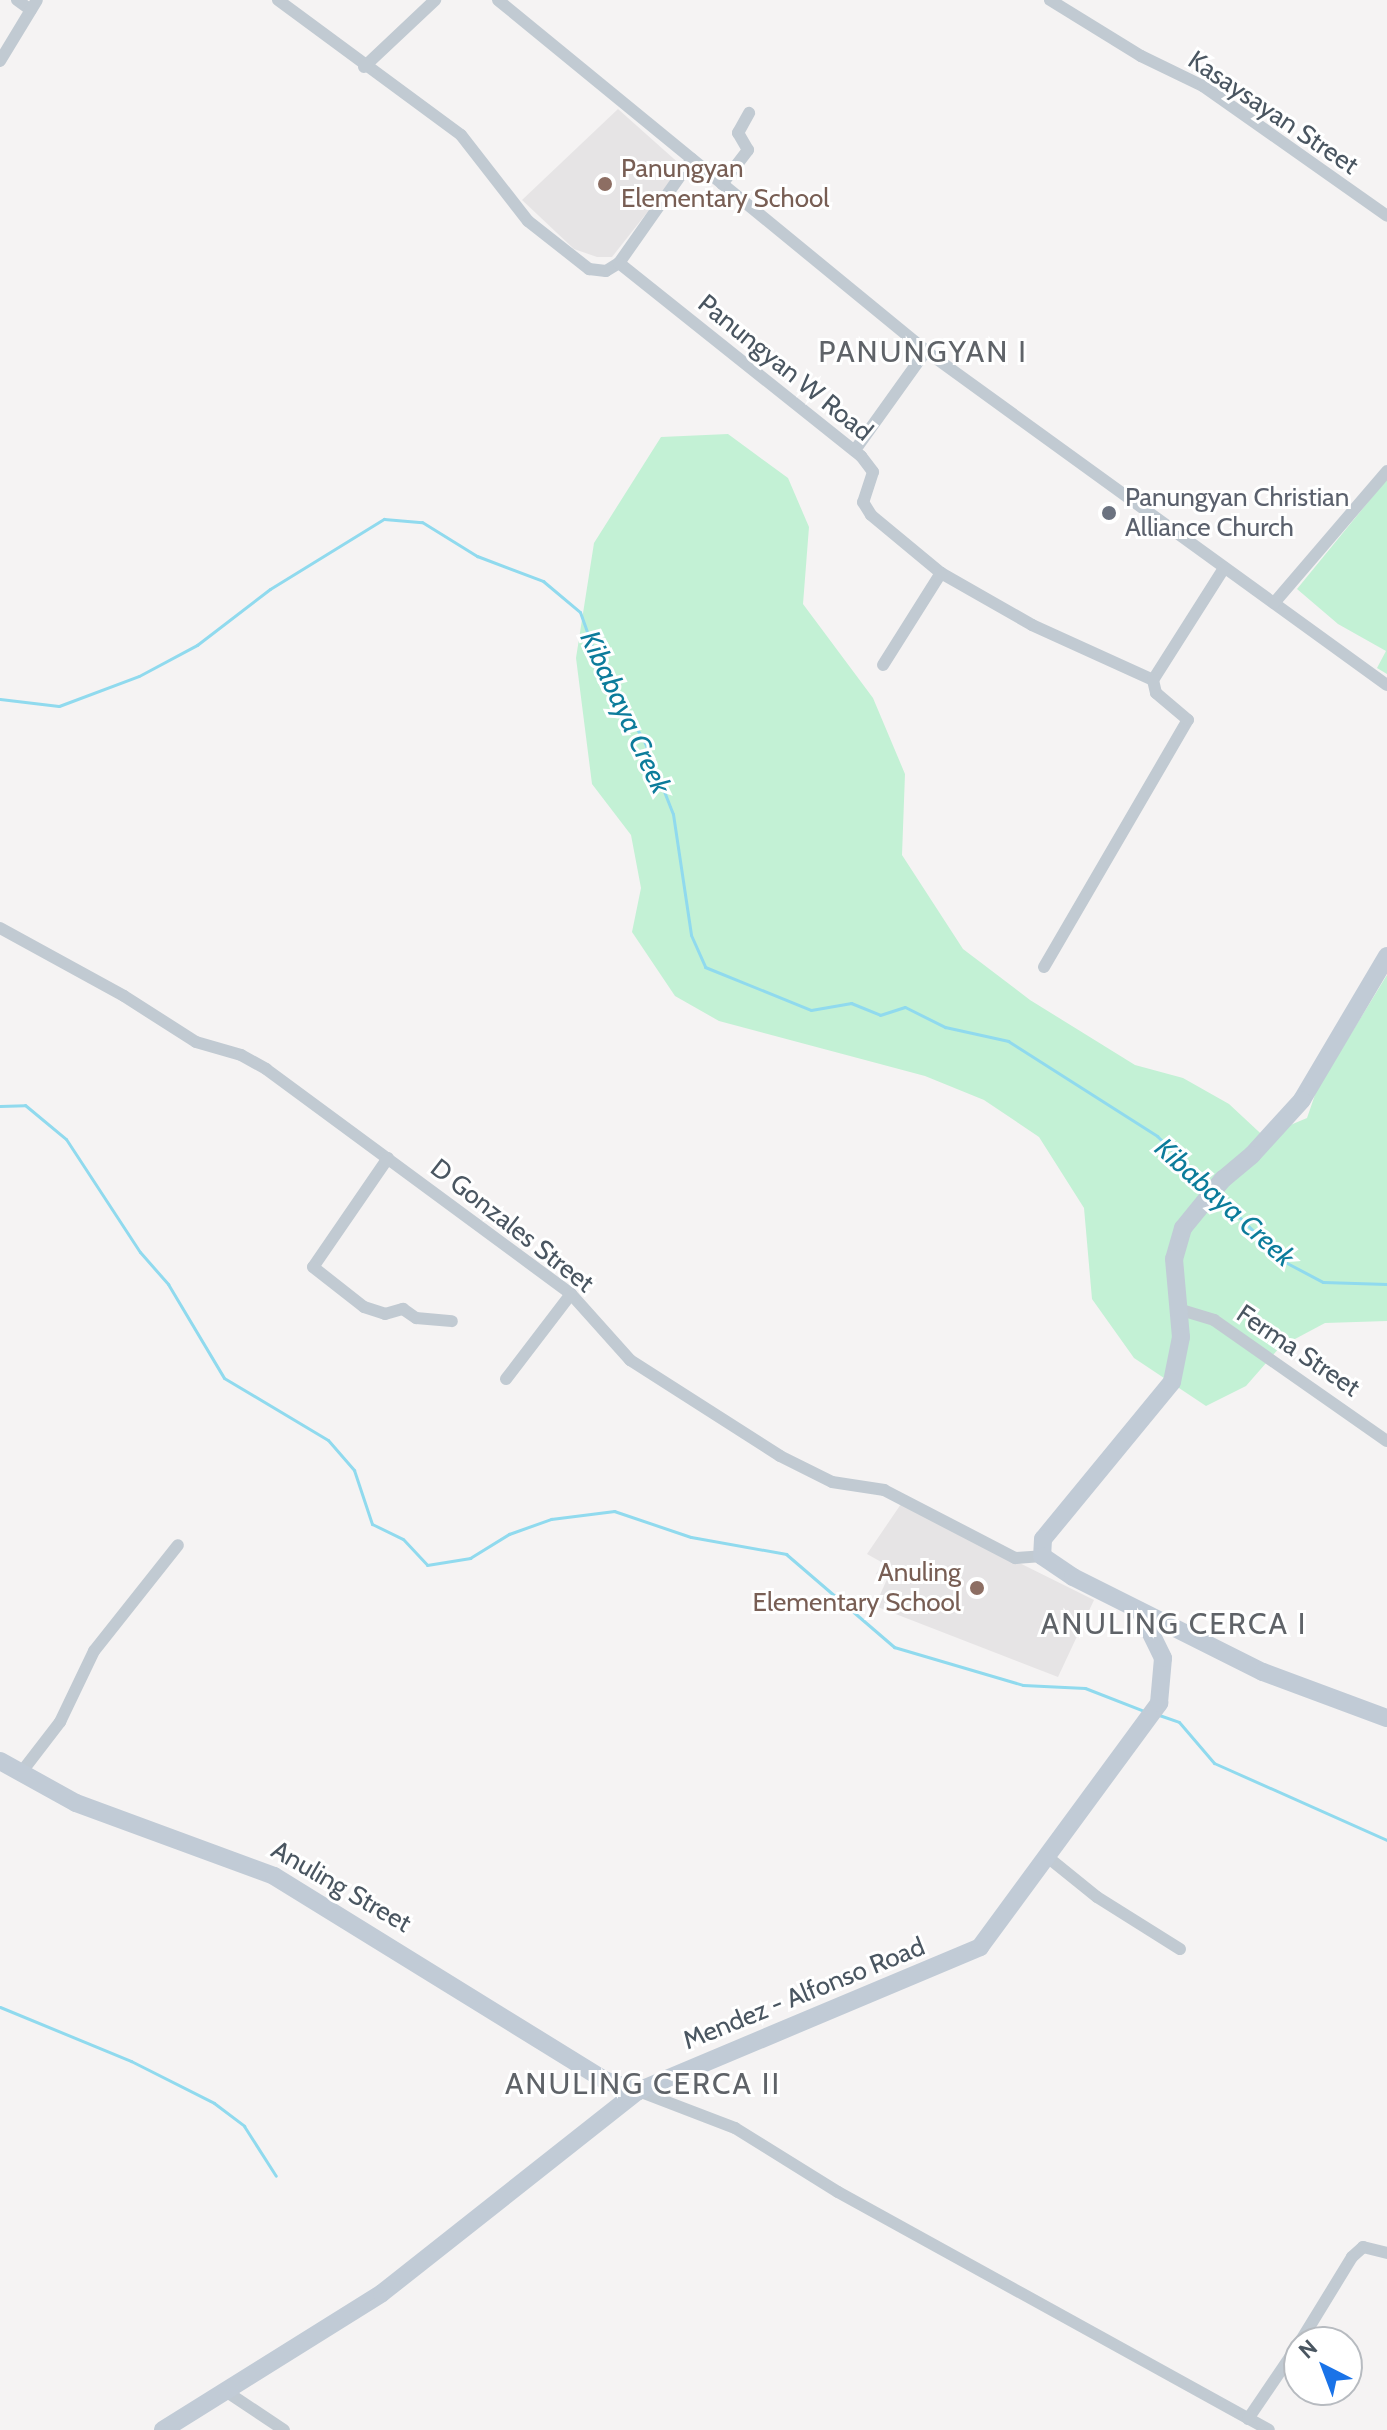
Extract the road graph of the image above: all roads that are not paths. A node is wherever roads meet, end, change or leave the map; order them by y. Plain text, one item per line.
1 (17, 0) edge
2 (278, 0) edge
3 (435, 0) edge
4 (498, 0) edge
5 (1050, 0) edge
6 (34, 5) edge
7 (0, 61) edge
8 (364, 67) junction
9 (749, 113) dead end
10 (692, 159) junction
11 (722, 184) junction
12 (1387, 216) edge
13 (619, 263) junction
14 (926, 351) junction
15 (855, 450) junction
16 (1387, 471) edge
17 (1224, 568) junction
18 (941, 573) junction
19 (1274, 603) junction
20 (883, 665) dead end
21 (1153, 680) junction
22 (1387, 685) edge
23 (0, 928) edge
24 (1387, 956) edge
25 (1044, 967) dead end
26 (388, 1158) junction
27 (571, 1294) junction
28 (1178, 1309) junction
29 (452, 1321) dead end
30 (506, 1379) dead end
31 (1387, 1441) edge
32 (178, 1545) dead end
33 (1042, 1556) junction
34 (1140, 1611) junction
35 (1197, 1635) junction
36 (1163, 1658) junction
37 (1387, 1718) edge
38 (0, 1761) edge
39 (20, 1774) junction
40 (1045, 1855) junction
41 (1180, 1949) dead end
42 (638, 2091) junction
43 (1387, 2253) edge
44 (1310, 2326) edge
45 (1283, 2368) edge
46 (224, 2390) junction
47 (1248, 2419) junction
48 (163, 2430) edge
49 (284, 2430) edge
50 (1269, 2430) edge

1 - 6 street
2 - 8 street
3 - 8 street
4 - 10 street
5 - 12 street, Kasaysayan Street
6 - 7 street
8 - 13 street
9 - 11 street
10 - 11 street
10 - 13 street
11 - 14 street
13 - 15 street, Panungyan W Road
14 - 15 street
14 - 17 street
15 - 18 street, Panungyan W Road
16 - 19 street
17 - 19 street
17 - 21 street
18 - 20 street
18 - 21 street, Panungyan W Road
19 - 22 street
21 - 25 street
23 - 26 street, D Gonzales Street
24 - 28 main road
26 - 27 street, D Gonzales Street
26 - 29 street
27 - 30 street
27 - 33 street, D Gonzales Street
28 - 31 street, Ferma Street
28 - 33 main road
32 - 39 street
33 - 34 main road
34 - 35 main road
34 - 36 main road
35 - 36 main road
35 - 37 main road
36 - 40 main road, Mendez - Alfonso Road
38 - 39 main road, Anuling Street
39 - 42 main road, Anuling Street
40 - 41 street
40 - 42 main road, Mendez - Alfonso Road
42 - 46 main road, Mendez - Alfonso Road
42 - 47 street
43 - 44 street
45 - 47 street
46 - 48 main road, Mendez - Alfonso Road
46 - 49 street
47 - 50 street

